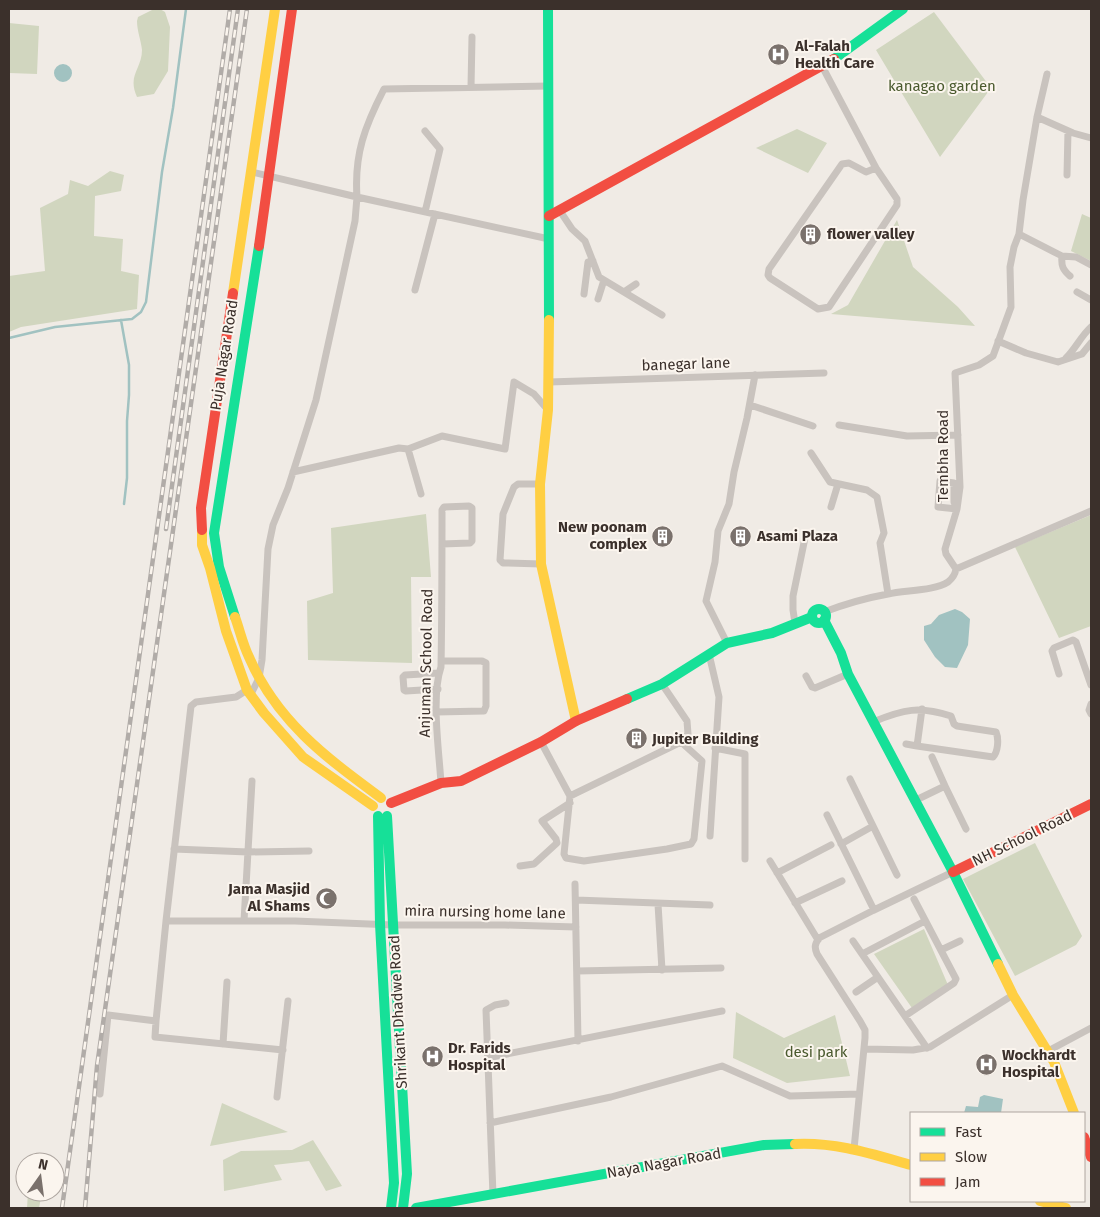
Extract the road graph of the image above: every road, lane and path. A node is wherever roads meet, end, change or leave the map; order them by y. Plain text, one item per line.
1 (275, 9) edge
2 (292, 9) edge
3 (548, 9) edge
4 (903, 9) edge
5 (472, 37) dead end
6 (822, 66) junction
7 (1047, 74) dead end
8 (549, 86) junction
9 (471, 88) junction
10 (1037, 117) junction
11 (425, 131) dead end
12 (1068, 131) junction
13 (1091, 138) edge
14 (876, 168) junction
15 (252, 172) junction
16 (1067, 174) dead end
17 (269, 177) junction
18 (357, 196) junction
19 (560, 211) junction
20 (425, 212) junction
21 (435, 214) junction
22 (549, 216) junction
23 (1019, 234) junction
24 (549, 239) junction
25 (1062, 256) junction
26 (590, 260) junction
27 (1091, 265) edge
28 (1070, 276) dead end
29 (604, 280) junction
30 (636, 284) dead end
31 (415, 290) dead end
32 (624, 292) junction
33 (1077, 292) dead end
34 (584, 294) dead end
35 (598, 299) dead end
36 (1091, 300) edge
37 (662, 315) dead end
38 (1091, 327) edge
39 (998, 341) junction
40 (1091, 343) edge
41 (1064, 360) junction
42 (824, 373) dead end
43 (755, 375) junction
44 (549, 382) junction
45 (750, 404) junction
46 (548, 410) junction
47 (813, 426) dead end
48 (839, 426) dead end
49 (958, 434) junction
50 (408, 449) junction
51 (811, 453) dead end
52 (293, 472) junction
53 (540, 484) junction
54 (838, 484) junction
55 (421, 494) dead end
56 (832, 506) dead end
57 (1091, 511) edge
58 (201, 515) junction
59 (216, 518) junction
60 (806, 533) dead end
61 (442, 544) junction
62 (541, 564) junction
63 (956, 569) junction
64 (888, 594) junction
65 (824, 616) junction
66 (795, 623) junction
67 (727, 643) junction
68 (710, 654) junction
69 (441, 661) junction
70 (439, 673) junction
71 (848, 674) junction
72 (1059, 674) dead end
73 (806, 676) dead end
74 (259, 678) junction
75 (662, 684) junction
76 (1091, 685) edge
77 (438, 689) junction
78 (249, 692) junction
79 (1091, 704) edge
80 (922, 709) junction
81 (436, 712) junction
82 (1091, 714) edge
83 (576, 721) junction
84 (873, 722) junction
85 (541, 742) junction
86 (681, 742) junction
87 (906, 744) dead end
88 (917, 746) junction
89 (715, 748) junction
90 (932, 757) dead end
91 (850, 779) dead end
92 (252, 781) dead end
93 (441, 783) junction
94 (945, 786) junction
95 (381, 798) junction
96 (570, 800) junction
97 (914, 801) junction
98 (391, 803) junction
99 (1091, 804) edge
100 (373, 806) junction
101 (383, 816) junction
102 (827, 816) dead end
103 (873, 826) junction
104 (966, 829) dead end
105 (710, 836) dead end
106 (841, 844) junction
107 (831, 845) dead end
108 (174, 848) junction
109 (309, 851) dead end
110 (248, 852) junction
111 (745, 858) dead end
112 (770, 861) dead end
113 (520, 866) dead end
114 (953, 872) junction
115 (777, 873) junction
116 (897, 875) dead end
117 (842, 881) dead end
118 (575, 884) dead end
119 (914, 899) dead end
120 (576, 900) junction
121 (795, 903) junction
122 (658, 904) junction
123 (710, 906) dead end
124 (874, 910) junction
125 (166, 921) junction
126 (244, 921) junction
127 (925, 921) junction
128 (380, 924) junction
129 (393, 925) junction
130 (576, 928) junction
131 (818, 940) junction
132 (853, 941) dead end
133 (960, 941) dead end
134 (941, 950) junction
135 (862, 954) junction
136 (721, 968) dead end
137 (662, 970) junction
138 (577, 971) junction
139 (878, 977) junction
140 (227, 982) dead end
141 (856, 992) dead end
142 (1013, 995) junction
143 (288, 1001) dead end
144 (506, 1004) dead end
145 (722, 1012) dead end
146 (905, 1016) junction
147 (156, 1021) junction
148 (1091, 1028) edge
149 (578, 1041) junction
150 (224, 1044) junction
151 (927, 1048) junction
152 (283, 1050) junction
153 (865, 1050) junction
154 (1048, 1051) junction
155 (487, 1058) junction
156 (100, 1094) dead end
157 (860, 1094) junction
158 (278, 1097) dead end
159 (1074, 1112) edge
160 (490, 1123) junction
161 (1085, 1140) edge
162 (854, 1149) junction
163 (1091, 1157) edge
164 (910, 1165) edge
165 (493, 1195) junction
166 (1044, 1202) edge
167 (391, 1208) edge
168 (403, 1208) edge
169 (416, 1208) edge
170 (1066, 1208) edge

1 - 15 street, Puja Nagar Road
2 - 17 street, Puja Nagar Road
3 - 8 street
4 - 6 street
5 - 9 street
6 - 14 street
6 - 19 street
7 - 10 street
8 - 9 street
8 - 22 street
9 - 18 street
10 - 12 street
10 - 23 street
11 - 20 street
12 - 13 street
12 - 16 street
14 - 14 street
15 - 17 street
15 - 58 street, Puja Nagar Road
17 - 18 street
17 - 59 street, Puja Nagar Road
18 - 20 street
18 - 52 street
19 - 22 street
19 - 26 street
20 - 21 street
21 - 24 street
21 - 31 street
22 - 24 street
23 - 25 street
23 - 39 street
24 - 44 street
25 - 27 street
25 - 28 street
26 - 29 street
26 - 34 street
29 - 32 street
29 - 35 street
30 - 32 street
32 - 37 street
33 - 36 street
38 - 41 street
39 - 41 street
39 - 49 street, Tembha Road
40 - 41 street
42 - 43 street, banegar lane
43 - 44 street, banegar lane
43 - 45 street
44 - 46 street
45 - 47 street
45 - 67 street
46 - 50 street
46 - 53 street
48 - 49 street
49 - 63 street, Tembha Road
50 - 52 street
50 - 55 street
51 - 54 street
52 - 74 street
53 - 62 street
53 - 62 street
54 - 56 street
54 - 64 street
57 - 63 street
58 - 59 street
58 - 78 street, Puja Nagar Road
59 - 74 street, Puja Nagar Road
60 - 66 street
61 - 61 street, Anjuman School Road
61 - 69 street, Anjuman School Road
62 - 83 street
63 - 64 street
64 - 65 street
65 - 66 street
65 - 71 street
66 - 67 street
67 - 68 street
68 - 75 street
68 - 89 street
69 - 70 street, Anjuman School Road
69 - 81 street
70 - 77 street, Anjuman School Road
70 - 77 street
71 - 73 street
71 - 84 street
72 - 76 street
74 - 78 street
74 - 95 street, Puja Nagar Road
75 - 83 street
75 - 86 street
77 - 81 street, Anjuman School Road
78 - 100 street, Puja Nagar Road
78 - 108 street
79 - 82 street
80 - 84 street
80 - 88 street
80 - 88 street
81 - 93 street, Anjuman School Road
83 - 85 street
84 - 97 street
85 - 93 street
85 - 96 street
86 - 96 street
86 - 96 street
87 - 88 street
89 - 105 street
89 - 111 street
90 - 94 street
91 - 103 street
92 - 110 street
93 - 98 street
94 - 97 street
94 - 104 street
95 - 98 street
95 - 100 street
96 - 113 street
97 - 114 street
98 - 101 street
99 - 114 street, NH School Road
100 - 101 street
101 - 128 street, Shrikant Dhadwe Road
101 - 129 street, Shrikant Dhadwe Road
102 - 106 street
103 - 106 street
103 - 116 street
106 - 124 street
107 - 115 street
108 - 110 street
108 - 125 street
109 - 110 street
110 - 126 street
112 - 115 street
114 - 124 street
114 - 142 street
115 - 121 street
117 - 121 street
118 - 120 street
119 - 127 street
120 - 122 street
120 - 130 street
121 - 131 street
122 - 123 street
122 - 137 street
124 - 131 street
125 - 126 street, mira nursing home lane
125 - 147 street
126 - 128 street, mira nursing home lane
127 - 134 street
127 - 135 street
128 - 129 street, mira nursing home lane
128 - 167 street, Shrikant Dhadwe Road
129 - 130 street, mira nursing home lane
129 - 168 street, Shrikant Dhadwe Road
130 - 138 street
131 - 153 street
132 - 135 street
133 - 134 street
134 - 146 street
135 - 139 street
136 - 137 street
137 - 138 street
138 - 149 street
139 - 141 street
139 - 146 street
140 - 150 street
142 - 151 street
142 - 154 street
143 - 152 street
144 - 155 street
145 - 149 street
146 - 151 street
147 - 150 street
147 - 156 street
148 - 154 street
149 - 155 street
150 - 152 street
151 - 153 street
152 - 158 street
153 - 157 street
154 - 159 street
155 - 160 street
157 - 160 street
157 - 162 street
160 - 165 street
161 - 163 street
162 - 164 street, Naya Nagar Road
162 - 165 street, Naya Nagar Road
165 - 169 street, Naya Nagar Road
166 - 170 street

